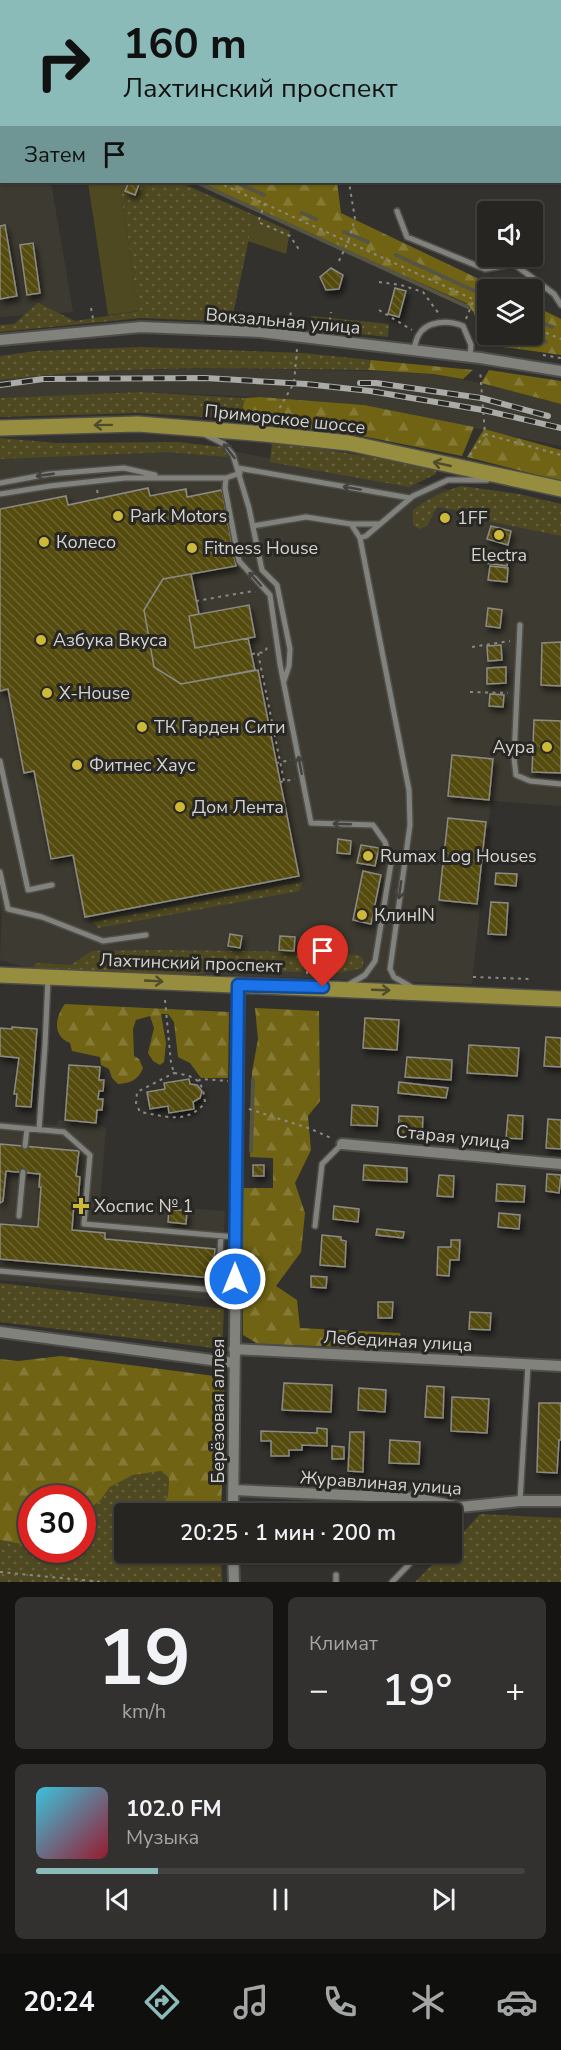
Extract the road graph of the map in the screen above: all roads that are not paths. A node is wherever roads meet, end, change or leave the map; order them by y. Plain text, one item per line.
1 (398, 211) dead end
2 (477, 267) edge
3 (478, 267) edge
4 (500, 267) edge
5 (518, 267) edge
6 (561, 305) edge
7 (0, 340) edge
8 (413, 351) junction
9 (475, 358) junction
10 (561, 371) edge
11 (138, 424) junction
12 (0, 428) edge
13 (239, 470) junction
14 (165, 477) junction
15 (226, 478) junction
16 (518, 479) junction
17 (0, 483) edge
18 (561, 489) edge
19 (0, 494) edge
20 (410, 498) junction
21 (351, 524) junction
22 (379, 524) junction
23 (253, 526) junction
24 (360, 538) junction
25 (520, 625) dead end
26 (284, 682) junction
27 (0, 761) edge
28 (561, 784) edge
29 (0, 872) edge
30 (52, 885) dead end
31 (146, 935) dead end
32 (0, 975) edge
33 (48, 978) junction
34 (238, 985) junction
35 (341, 988) junction
36 (420, 991) junction
37 (561, 999) edge
38 (0, 1126) edge
39 (27, 1129) junction
40 (39, 1130) junction
41 (342, 1144) joint
42 (26, 1146) dead end
43 (561, 1164) edge
44 (23, 1172) dead end
45 (19, 1216) dead end
46 (315, 1226) dead end
47 (221, 1236) junction
48 (235, 1238) junction
49 (220, 1265) junction
50 (235, 1266) junction
51 (0, 1271) edge
52 (218, 1290) junction
53 (235, 1292) junction
54 (0, 1332) edge
55 (234, 1349) junction
56 (234, 1363) junction
57 (528, 1365) junction
58 (561, 1366) edge
59 (234, 1490) junction
60 (520, 1501) junction
61 (561, 1501) edge
62 (233, 1503) edge
63 (440, 1503) edge
64 (462, 1507) edge
65 (233, 1563) edge
66 (410, 1563) edge
67 (234, 1582) edge
68 (392, 1582) edge

1 - 2 lane
3 - 4 lane
5 - 6 lane
7 - 8 street, Вокзальная улица
8 - 9 street, Вокзальная улица
8 - 9 lane
9 - 10 street, Вокзальная улица
11 -> 12 main road, Приморское шоссе
13 -> 11 lane
16 -> 11 main road, Приморское шоссе
13 - 15 lane
20 -> 13 lane
13 - 23 lane
14 - 15 lane
14 -> 17 lane
14 - 19 lane
26 -> 15 lane
16 - 18 main road, Приморское шоссе
16 - 20 lane
20 - 22 lane
21 - 22 lane
21 - 23 lane
21 - 24 lane
22 - 24 lane
23 - 26 lane
24 -> 36 lane
25 - 28 lane
35 -> 26 lane
27 - 30 lane
29 - 31 lane
32 - 33 main road, Лахтинский проспект
33 -> 34 main road, Лахтинский проспект
33 - 40 lane
34 - 35 main road, Лахтинский проспект
34 - 48 street, Берёзовая аллея
35 -> 36 main road, Лахтинский проспект
36 - 37 main road, Лахтинский проспект
38 - 39 lane
39 - 40 lane
39 - 42 lane
40 - 47 lane
41 - 43 street, Старая улица
41 - 46 lane
44 - 45 lane
47 - 48 lane
47 - 49 lane
48 - 50 street, Берёзовая аллея
49 - 50 lane
49 - 52 lane
50 - 53 street, Берёзовая аллея
51 - 52 lane
52 - 53 lane
53 - 55 street, Берёзовая аллея
54 - 56 street
55 - 56 street, Берёзовая аллея
55 - 57 street, Лебединая улица
56 - 59 street, Берёзовая аллея
57 - 58 street, Лебединая улица
57 - 60 lane
59 - 62 street, Берёзовая аллея
59 - 63 street, Журавлиная улица
60 - 61 street, Журавлиная улица
60 - 64 street, Журавлиная улица
65 - 67 street
66 - 68 lane

